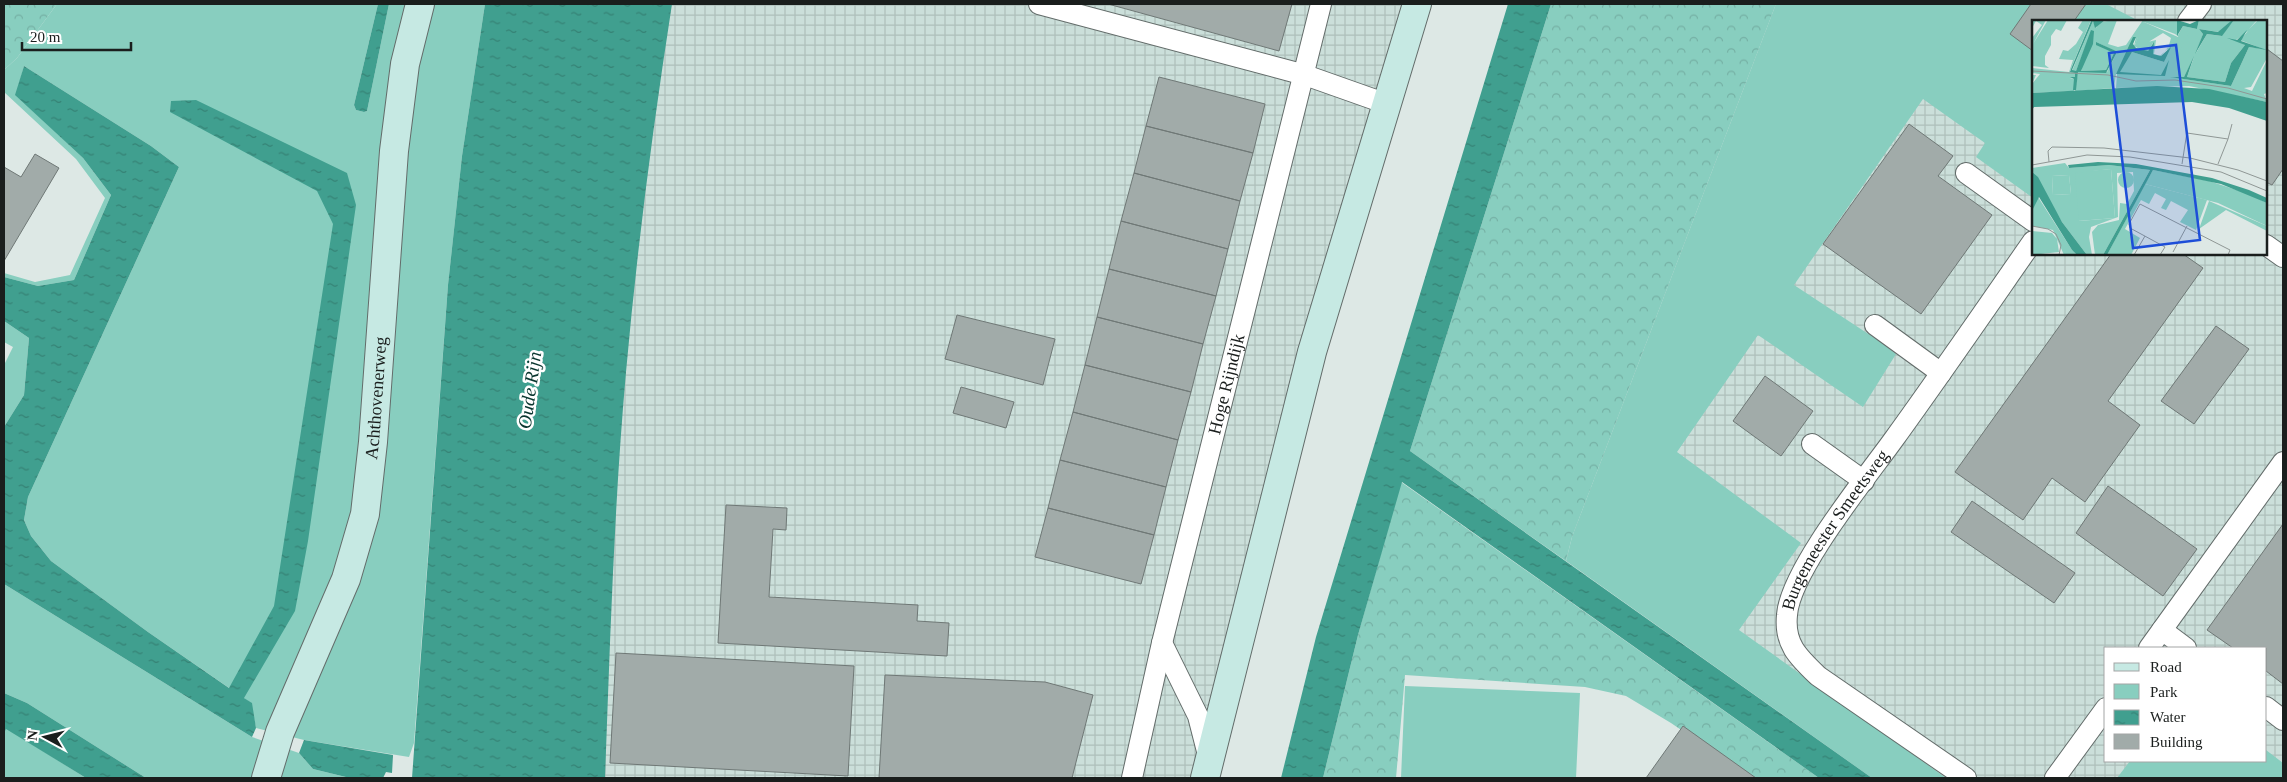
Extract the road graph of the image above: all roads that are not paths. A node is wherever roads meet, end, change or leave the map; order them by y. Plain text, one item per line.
1 (420, 4) edge
2 (1039, 4) edge
3 (1321, 4) edge
4 (1417, 4) edge
5 (2201, 4) edge
6 (2189, 20) edge
7 (1304, 75) junction
8 (1387, 104) junction
9 (1966, 173) dead end
10 (2032, 220) edge
11 (2032, 242) edge
12 (2267, 246) edge
13 (2283, 257) edge
14 (1875, 325) dead end
15 (1941, 373) junction
16 (1812, 444) dead end
17 (2283, 462) edge
18 (1864, 481) junction
19 (2162, 630) junction
20 (1162, 643) junction
21 (2150, 647) edge
22 (2185, 647) edge
23 (2267, 708) edge
24 (2104, 711) edge
25 (2283, 720) edge
26 (1207, 770) edge
27 (266, 778) edge
28 (1132, 778) edge
29 (1966, 778) edge
30 (2055, 778) edge

1 - 27 street, Achthovenerweg
2 - 7 lane
3 - 7 lane, Hoge Rijndijk
4 - 8 street
5 - 6 lane
7 - 8 lane
7 - 20 lane, Hoge Rijndijk
8 - 26 street
9 - 10 lane
11 - 15 lane, Burgemeester Smeetsweg
12 - 13 lane
14 - 15 lane
15 - 18 lane, Burgemeester Smeetsweg
16 - 18 lane
17 - 19 lane
18 - 29 lane, Burgemeester Smeetsweg
19 - 21 lane
19 - 22 lane
20 - 26 lane
20 - 28 lane, Hoge Rijndijk
23 - 25 lane
24 - 30 lane

